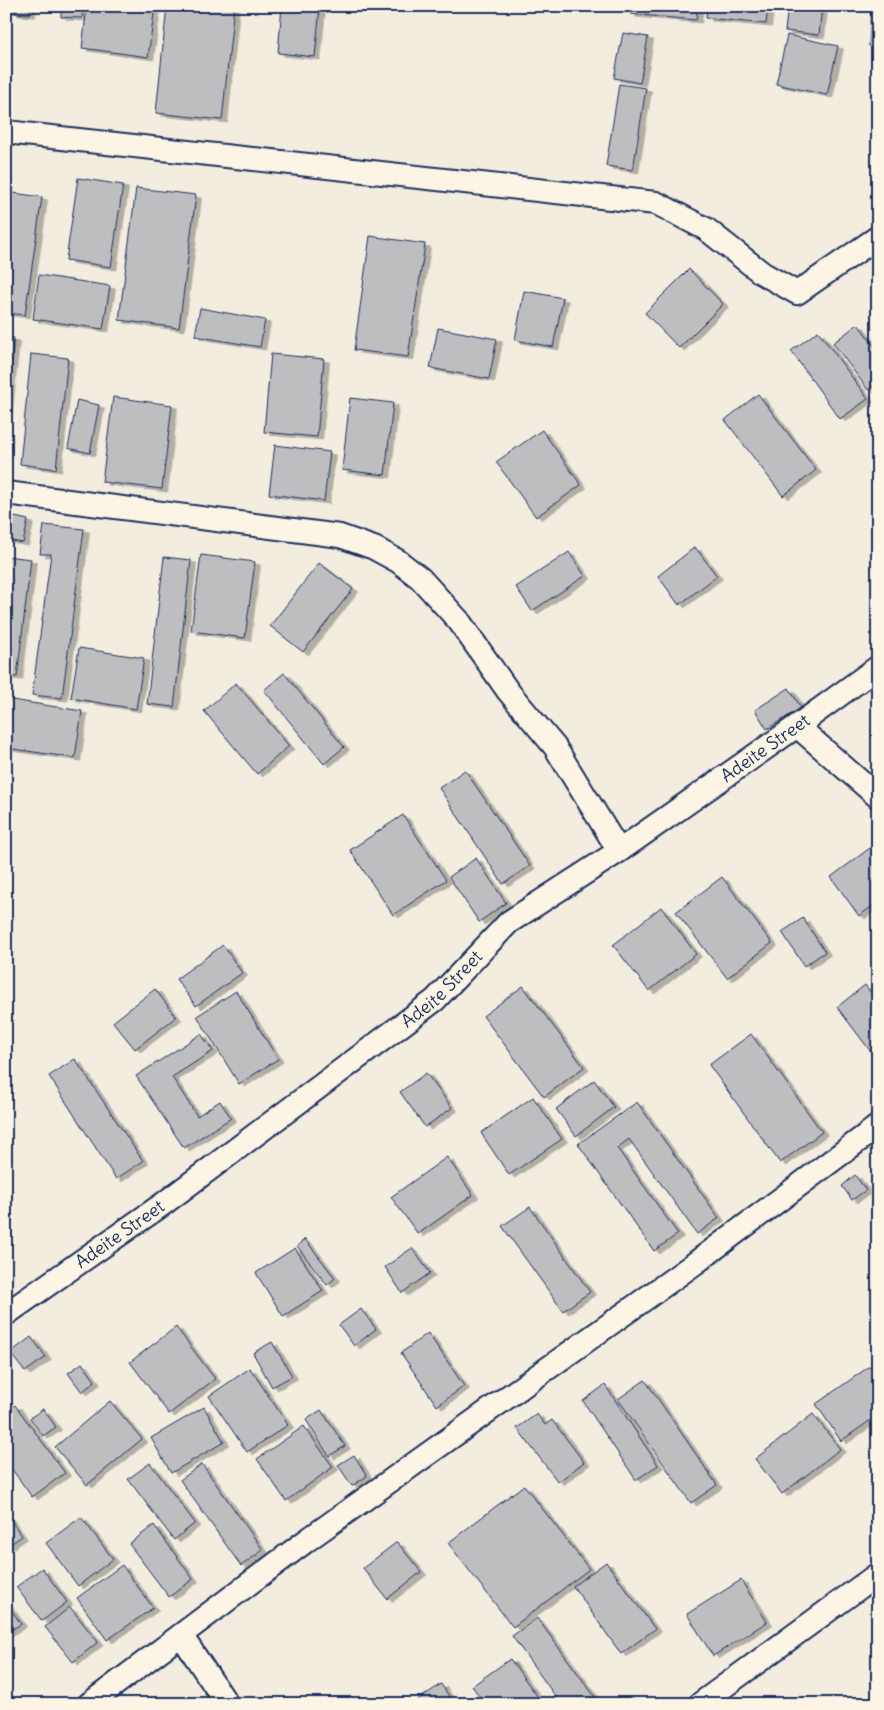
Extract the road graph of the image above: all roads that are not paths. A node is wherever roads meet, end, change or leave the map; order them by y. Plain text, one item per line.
1 (6, 132) edge
2 (878, 238) edge
3 (6, 493) edge
4 (878, 667) edge
5 (797, 726) junction
6 (878, 797) edge
7 (619, 851) junction
8 (878, 1126) edge
9 (6, 1314) edge
10 (878, 1574) edge
11 (181, 1635) junction
12 (89, 1704) edge
13 (227, 1704) edge
14 (700, 1704) edge

1 - 2 street
3 - 7 street
4 - 5 street, Adeite Street
5 - 6 street
5 - 7 street, Adeite Street
7 - 9 street, Adeite Street
8 - 11 street
10 - 14 street
11 - 12 street
11 - 13 street

